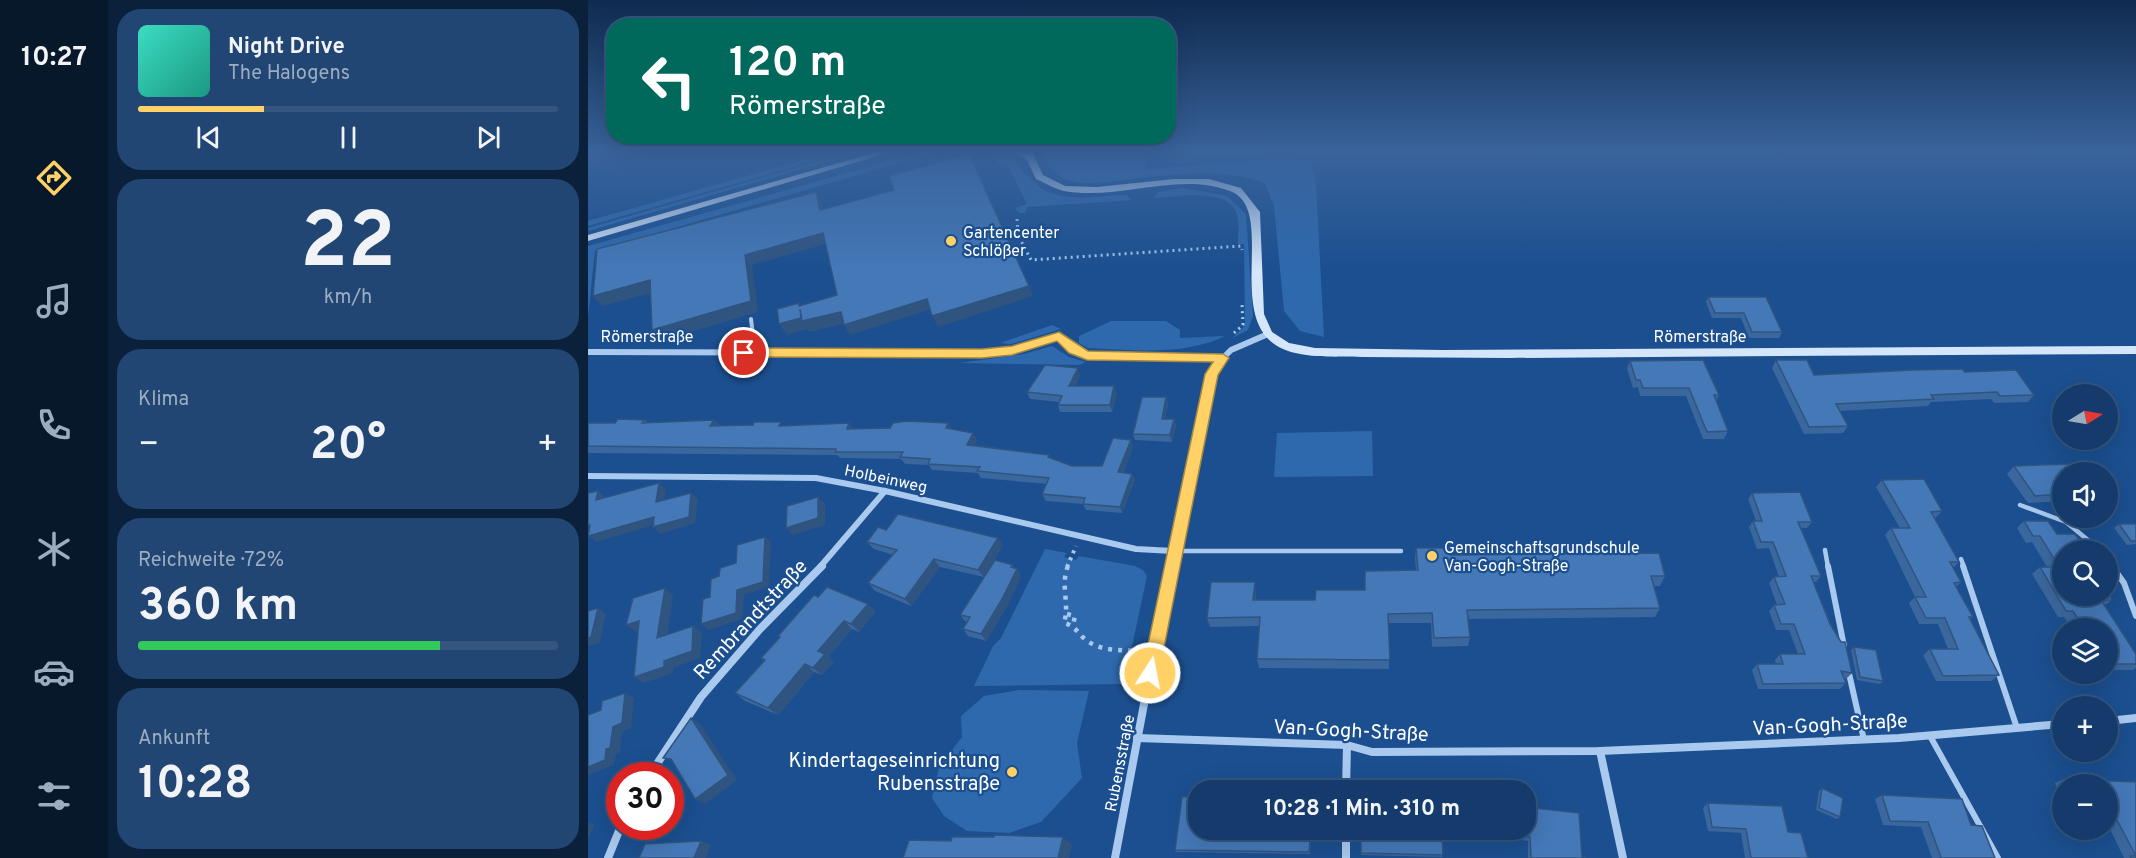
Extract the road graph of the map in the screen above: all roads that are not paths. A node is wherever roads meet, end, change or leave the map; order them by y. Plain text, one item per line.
1 (755, 190) edge
2 (1067, 190) edge
3 (1084, 190) edge
4 (1235, 190) edge
5 (588, 238) edge
6 (751, 319) dead end
7 (1268, 334) junction
8 (2136, 350) edge
9 (588, 352) edge
10 (744, 353) junction
11 (1223, 358) junction
12 (588, 476) edge
13 (885, 491) junction
14 (2020, 505) dead end
15 (2091, 540) edge
16 (1401, 550) dead end
17 (1825, 550) dead end
18 (1173, 551) junction
19 (1961, 559) dead end
20 (2118, 575) edge
21 (2136, 616) edge
22 (2136, 718) edge
23 (2118, 720) edge
24 (2052, 725) edge
25 (2017, 728) junction
26 (1930, 736) junction
27 (1137, 738) junction
28 (1864, 740) junction
29 (1347, 745) junction
30 (1600, 751) junction
31 (658, 762) edge
32 (1346, 780) edge
33 (615, 840) edge
34 (1346, 840) edge
35 (608, 858) edge
36 (1115, 858) edge
37 (1346, 858) edge
38 (1623, 858) edge
39 (1998, 858) edge

1 - 5 street
2 - 3 street
4 - 7 street
6 - 10 lane
7 - 8 street, Römerstraße
7 - 11 street
9 - 10 street, Römerstraße
10 - 11 street, Römerstraße
11 - 18 street, Rubensstraße
12 - 13 street, Holbeinweg
13 - 18 street, Holbeinweg
13 - 31 street, Rembrandtstraße
14 - 15 lane
16 - 18 lane
17 - 28 lane
18 - 27 street, Rubensstraße
19 - 25 lane
20 - 21 lane
22 - 23 street
24 - 25 street, Van-Gogh-Straße
25 - 26 street, Van-Gogh-Straße
26 - 28 street, Van-Gogh-Straße
26 - 39 lane
27 - 29 street, Van-Gogh-Straße
27 - 36 street, Rubensstraße
28 - 30 street, Van-Gogh-Straße
29 - 30 street, Van-Gogh-Straße
29 - 32 street
30 - 38 street
33 - 35 street
34 - 37 street

